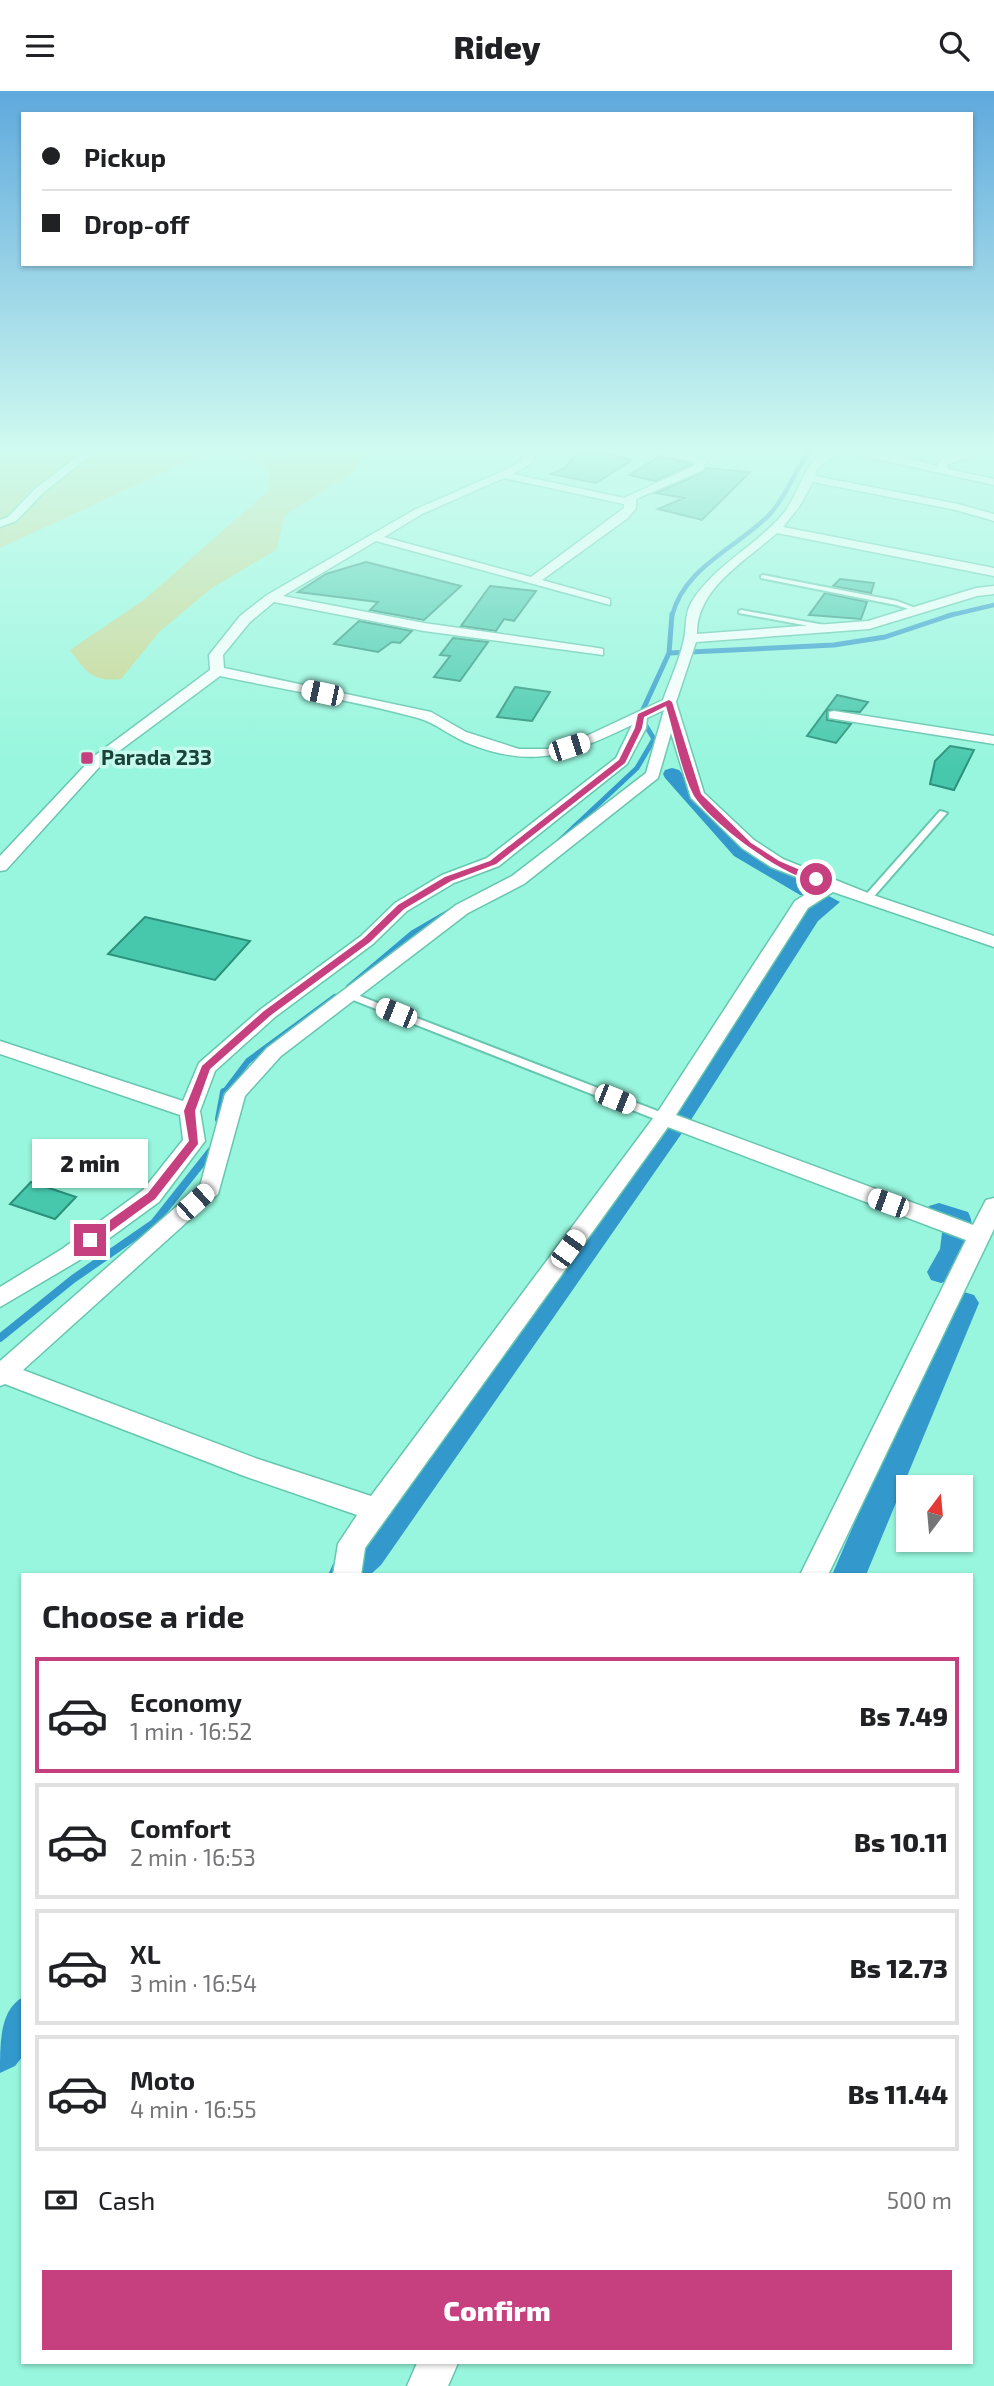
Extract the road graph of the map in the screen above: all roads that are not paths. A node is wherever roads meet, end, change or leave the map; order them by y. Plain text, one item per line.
1 (344, 554) edge
2 (433, 554) edge
3 (571, 554) edge
4 (744, 554) edge
5 (903, 554) edge
6 (994, 572) edge
7 (763, 577) dead end
8 (532, 582) junction
9 (994, 590) edge
10 (271, 598) junction
11 (606, 602) dead end
12 (918, 610) junction
13 (741, 612) dead end
14 (841, 629) junction
15 (686, 648) junction
16 (598, 652) dead end
17 (217, 671) junction
18 (671, 708) junction
19 (834, 715) dead end
20 (640, 716) junction
21 (994, 740) edge
22 (943, 813) dead end
23 (0, 866) edge
24 (832, 885) junction
25 (867, 899) junction
26 (994, 943) edge
27 (348, 994) junction
28 (0, 1047) edge
29 (190, 1111) junction
30 (664, 1118) junction
31 (994, 1206) edge
32 (979, 1236) junction
33 (0, 1298) edge
34 (1, 1374) edge
35 (377, 1510) junction
36 (347, 1573) edge
37 (815, 1573) edge
38 (437, 2364) edge
39 (426, 2386) edge

1 - 10 street
2 - 8 street
3 - 8 street
4 - 15 street
5 - 6 street
7 - 12 lane
8 - 11 street
9 - 12 street
10 - 16 street
10 - 17 street
12 - 14 street
13 - 14 lane
14 - 15 street
15 - 18 street
17 - 20 street
17 - 23 street
18 - 20 street
18 - 24 street
18 - 27 street
19 - 21 street
20 - 29 street
22 - 25 lane
24 - 25 street
24 - 30 street
25 - 26 street
27 - 30 lane
27 - 34 street
28 - 29 street
29 - 33 street
30 - 32 street
30 - 35 street
31 - 32 street
32 - 37 street
34 - 35 street
35 - 36 street
38 - 39 street

